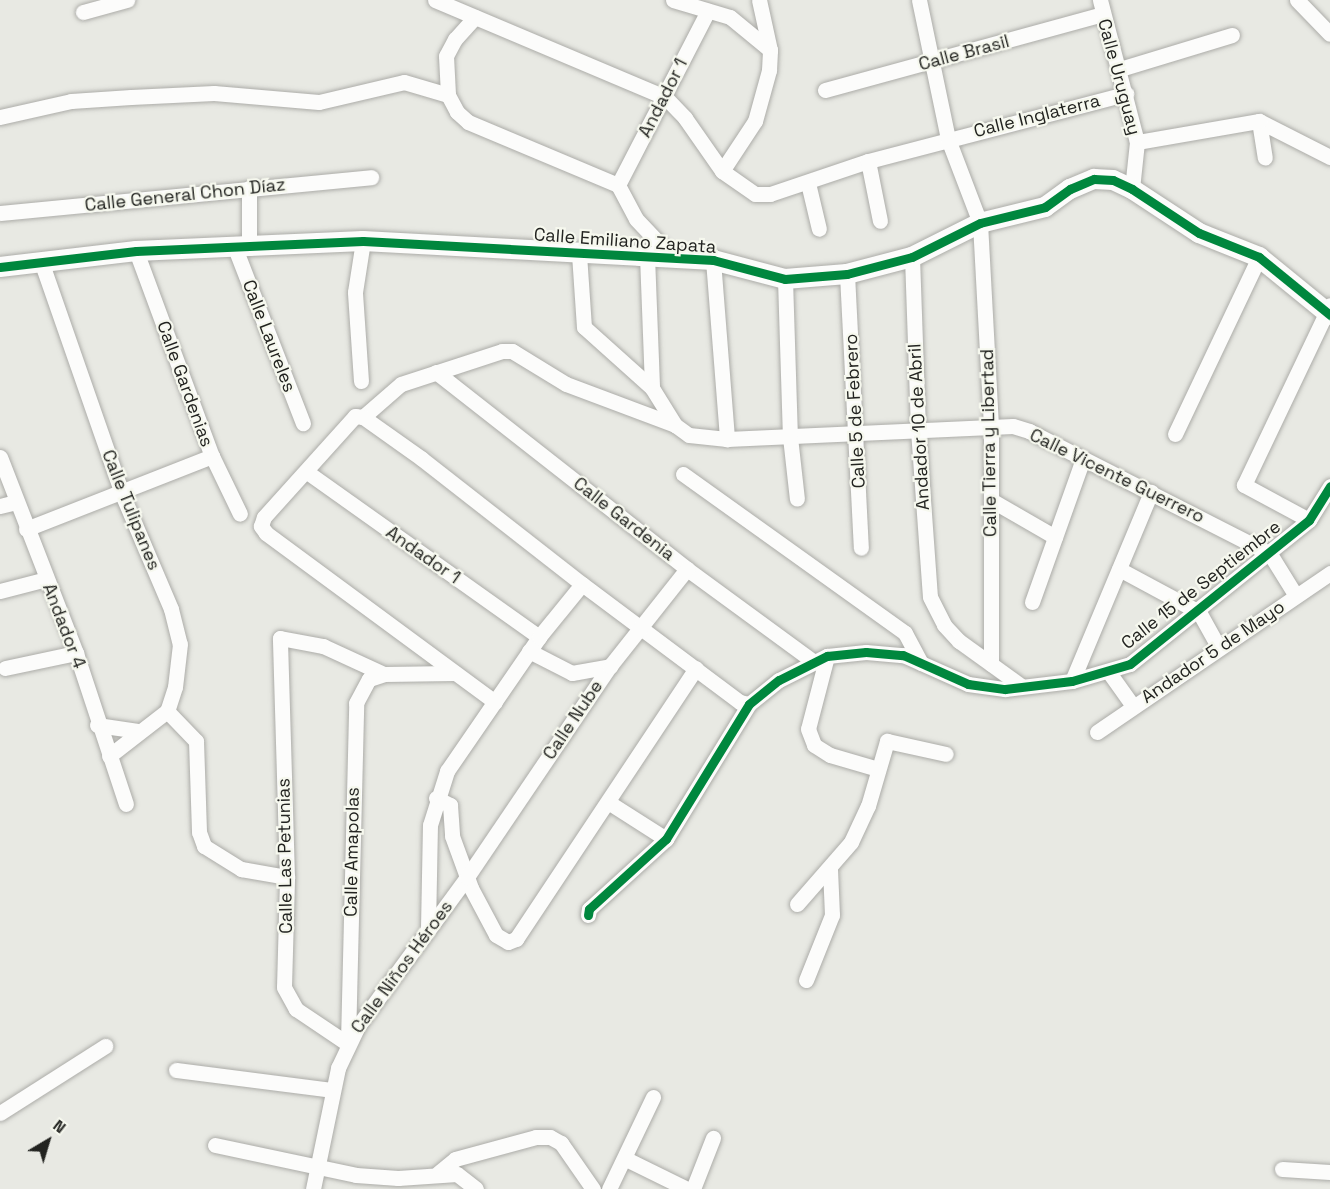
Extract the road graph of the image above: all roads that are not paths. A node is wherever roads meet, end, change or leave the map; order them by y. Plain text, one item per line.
1 (127, 0) edge
2 (435, 0) edge
3 (673, 0) edge
4 (759, 0) edge
5 (919, 0) edge
6 (1297, 0) edge
7 (1101, 7) edge
8 (708, 11) junction
9 (83, 12) dead end
10 (475, 17) junction
11 (1330, 34) edge
12 (1232, 35) dead end
13 (770, 50) junction
14 (933, 61) junction
15 (1120, 69) junction
16 (825, 90) dead end
17 (1126, 94) junction
18 (448, 95) junction
19 (665, 98) junction
20 (0, 117) edge
21 (1259, 121) junction
22 (948, 139) junction
23 (1137, 142) junction
24 (1330, 157) edge
25 (1265, 158) dead end
26 (867, 161) junction
27 (722, 171) junction
28 (371, 177) dead end
29 (808, 183) junction
30 (618, 185) junction
31 (249, 188) junction
32 (1132, 189) junction
33 (0, 213) edge
34 (880, 221) dead end
35 (980, 223) junction
36 (819, 229) dead end
37 (363, 241) junction
38 (242, 248) junction
39 (136, 251) junction
40 (579, 254) junction
41 (647, 256) junction
42 (912, 256) junction
43 (672, 257) junction
44 (1259, 257) junction
45 (713, 260) junction
46 (41, 261) junction
47 (0, 267) edge
48 (847, 274) junction
49 (785, 279) junction
50 (1329, 310) edge
51 (436, 372) junction
52 (361, 381) dead end
53 (652, 388) junction
54 (363, 417) junction
55 (303, 423) dead end
56 (675, 425) junction
57 (991, 426) junction
58 (918, 430) junction
59 (857, 433) junction
60 (1175, 434) dead end
61 (790, 437) junction
62 (727, 439) junction
63 (212, 456) junction
64 (0, 457) edge
65 (1083, 459) junction
66 (307, 472) junction
67 (683, 474) dead end
68 (1330, 486) edge
69 (1151, 492) junction
70 (122, 494) junction
71 (797, 499) dead end
72 (991, 500) junction
73 (16, 502) junction
74 (0, 506) edge
75 (1325, 512) edge
76 (240, 514) dead end
77 (1309, 520) junction
78 (26, 529) junction
79 (1055, 537) junction
80 (861, 548) dead end
81 (1270, 554) junction
82 (687, 569) junction
83 (1119, 569) junction
84 (1330, 573) edge
85 (46, 579) junction
86 (582, 584) junction
87 (0, 591) edge
88 (1296, 596) junction
89 (1032, 602) dead end
90 (1199, 612) junction
91 (642, 627) junction
92 (539, 637) junction
93 (1220, 648) junction
94 (530, 651) junction
95 (76, 653) junction
96 (820, 659) junction
97 (921, 663) junction
98 (992, 664) junction
99 (610, 666) junction
100 (5, 668) dead end
101 (696, 668) junction
102 (1108, 671) junction
103 (455, 673) junction
104 (384, 674) junction
105 (1072, 681) junction
106 (1020, 685) junction
107 (495, 702) junction
108 (749, 704) junction
109 (1133, 706) junction
110 (167, 711) junction
111 (97, 725) junction
112 (138, 731) junction
113 (1097, 732) dead end
114 (946, 753) dead end
115 (110, 756) junction
116 (878, 769) junction
117 (436, 798) junction
118 (608, 802) junction
119 (126, 804) dead end
120 (666, 839) junction
121 (830, 869) junction
122 (287, 877) junction
123 (467, 877) junction
124 (797, 904) dead end
125 (588, 915) dead end
126 (428, 928) junction
127 (806, 980) dead end
128 (348, 1044) junction
129 (105, 1046) dead end
130 (176, 1070) dead end
131 (332, 1090) junction
132 (653, 1097) dead end
133 (0, 1113) edge
134 (713, 1138) dead end
135 (215, 1145) dead end
136 (626, 1159) junction
137 (316, 1164) junction
138 (1282, 1169) dead end
139 (1330, 1172) edge
140 (438, 1173) junction
141 (313, 1189) edge
142 (476, 1189) edge
143 (593, 1189) edge
144 (609, 1189) edge
145 (687, 1189) edge
146 (693, 1189) edge

1 - 9 street
2 - 10 street
3 - 8 street
4 - 13 street
5 - 14 street, Calle Tierra y Libertad
6 - 11 street
7 - 14 street, Calle Brasil
7 - 15 street, Calle Uruguay
8 - 13 street
8 - 19 street, Andador 1
10 - 18 street
10 - 19 street
12 - 15 street
13 - 27 street
14 - 16 street, Calle Brasil
14 - 22 street, Calle Tierra y Libertad
15 - 17 street, Calle Uruguay
17 - 22 street, Calle Inglaterra
17 - 23 street, Calle Uruguay
18 - 20 street
18 - 30 street
19 - 27 street
19 - 30 street, Andador 1
21 - 23 street
21 - 24 street
21 - 25 street
22 - 26 street, Calle Inglaterra
22 - 35 street, Calle Tierra y Libertad
23 - 32 street, Calle Uruguay
26 - 29 street, Calle Inglaterra
26 - 34 street
27 - 29 street, Calle Inglaterra
28 - 31 street, Calle General Chon Díaz
29 - 36 street
30 - 43 street
31 - 33 street, Calle General Chon Díaz
31 - 38 street
32 - 35 street, Calle Emiliano Zapata
32 - 44 street, Calle Emiliano Zapata
35 - 42 street, Calle Emiliano Zapata
35 - 57 street, Calle Tierra y Libertad
37 - 38 street, Calle Emiliano Zapata
37 - 40 street, Calle Emiliano Zapata
37 - 52 street
38 - 39 street, Calle Emiliano Zapata
38 - 55 street, Calle Laureles
39 - 46 street, Calle Emiliano Zapata
39 - 63 street, Calle Gardenias
40 - 41 street, Calle Emiliano Zapata
40 - 53 street
41 - 43 street, Calle Emiliano Zapata
41 - 53 street
42 - 48 street, Calle Emiliano Zapata
42 - 58 street, Andador 10 de Abril
43 - 45 street, Calle Emiliano Zapata
44 - 50 street, Calle Emiliano Zapata
44 - 60 street
45 - 49 street, Calle Emiliano Zapata
45 - 62 street
46 - 47 street, Calle Emiliano Zapata
46 - 70 street, Calle Tulipanes
48 - 49 street, Calle Emiliano Zapata
48 - 59 street, Calle 5 de Febrero
49 - 61 street
50 - 77 street
51 - 54 street, Calle Vicente Guerrero
51 - 56 street, Calle Vicente Guerrero
51 - 82 street, Calle Gardenia
53 - 56 street
54 - 66 street, Calle Vicente Guerrero
54 - 86 street
56 - 62 street, Calle Vicente Guerrero
57 - 58 street, Calle Vicente Guerrero
57 - 65 street, Calle Vicente Guerrero
57 - 72 street, Calle Tierra y Libertad
58 - 59 street, Calle Vicente Guerrero
58 - 98 street, Andador 10 de Abril
59 - 61 street, Calle Vicente Guerrero
59 - 80 street, Calle 5 de Febrero
61 - 62 street, Calle Vicente Guerrero
61 - 71 street
63 - 70 street
63 - 76 street, Calle Gardenias
64 - 73 street
65 - 69 street, Calle Vicente Guerrero
65 - 79 street
66 - 92 street, Andador 1
66 - 103 street, Calle Vicente Guerrero
67 - 97 street
68 - 75 street, Calle 15 de Septiembre
69 - 81 street, Calle Vicente Guerrero
69 - 83 street
70 - 78 street
70 - 110 street, Calle Tulipanes
72 - 79 street
72 - 98 street, Calle Tierra y Libertad
73 - 74 street
73 - 78 street
75 - 77 street, Calle 15 de Septiembre
77 - 81 street, Calle 15 de Septiembre
78 - 85 street, Andador 4
79 - 89 street
81 - 88 street
81 - 90 street, Calle 15 de Septiembre
82 - 91 street, Calle Nube
82 - 96 street, Calle Gardenia
83 - 90 street
83 - 105 street
84 - 88 street, Andador 5 de Mayo
85 - 87 street
85 - 95 street, Andador 4
86 - 91 street
86 - 92 street
88 - 93 street, Andador 5 de Mayo
90 - 93 street
90 - 102 street, Calle 15 de Septiembre
91 - 99 street, Calle Nube
91 - 101 street
92 - 94 street
93 - 109 street, Andador 5 de Mayo
94 - 99 street
94 - 107 street
95 - 100 street
95 - 111 street, Andador 4
96 - 97 street, Calle 15 de Septiembre
96 - 108 street
96 - 116 street
97 - 106 street, Calle 15 de Septiembre
98 - 106 street
99 - 123 street, Calle Nube
101 - 108 street
101 - 118 street
102 - 105 street, Calle 15 de Septiembre
102 - 109 street
103 - 104 street
103 - 107 street
104 - 122 street, Calle Las Petunias
104 - 128 street, Calle Amapolas
105 - 106 street, Calle 15 de Septiembre
107 - 117 street
108 - 120 street
109 - 113 street, Andador 5 de Mayo
110 - 112 street
110 - 122 street
111 - 112 street
111 - 115 street, Andador 4
112 - 115 street
114 - 116 street
115 - 119 street, Andador 4
116 - 121 street
117 - 123 street
117 - 126 street
118 - 120 street
118 - 123 street
120 - 125 street
121 - 124 street
121 - 127 street
122 - 128 street, Calle Las Petunias
123 - 126 street, Calle Niños Héroes
126 - 128 street, Calle Niños Héroes
128 - 131 street, Calle Niños Héroes
129 - 133 street
130 - 131 street
131 - 137 street, Calle Niños Héroes
132 - 136 street
134 - 146 street
135 - 137 street
136 - 144 street
136 - 145 street
137 - 140 street
137 - 141 street, Calle Niños Héroes
138 - 139 street
140 - 142 street
140 - 143 street

